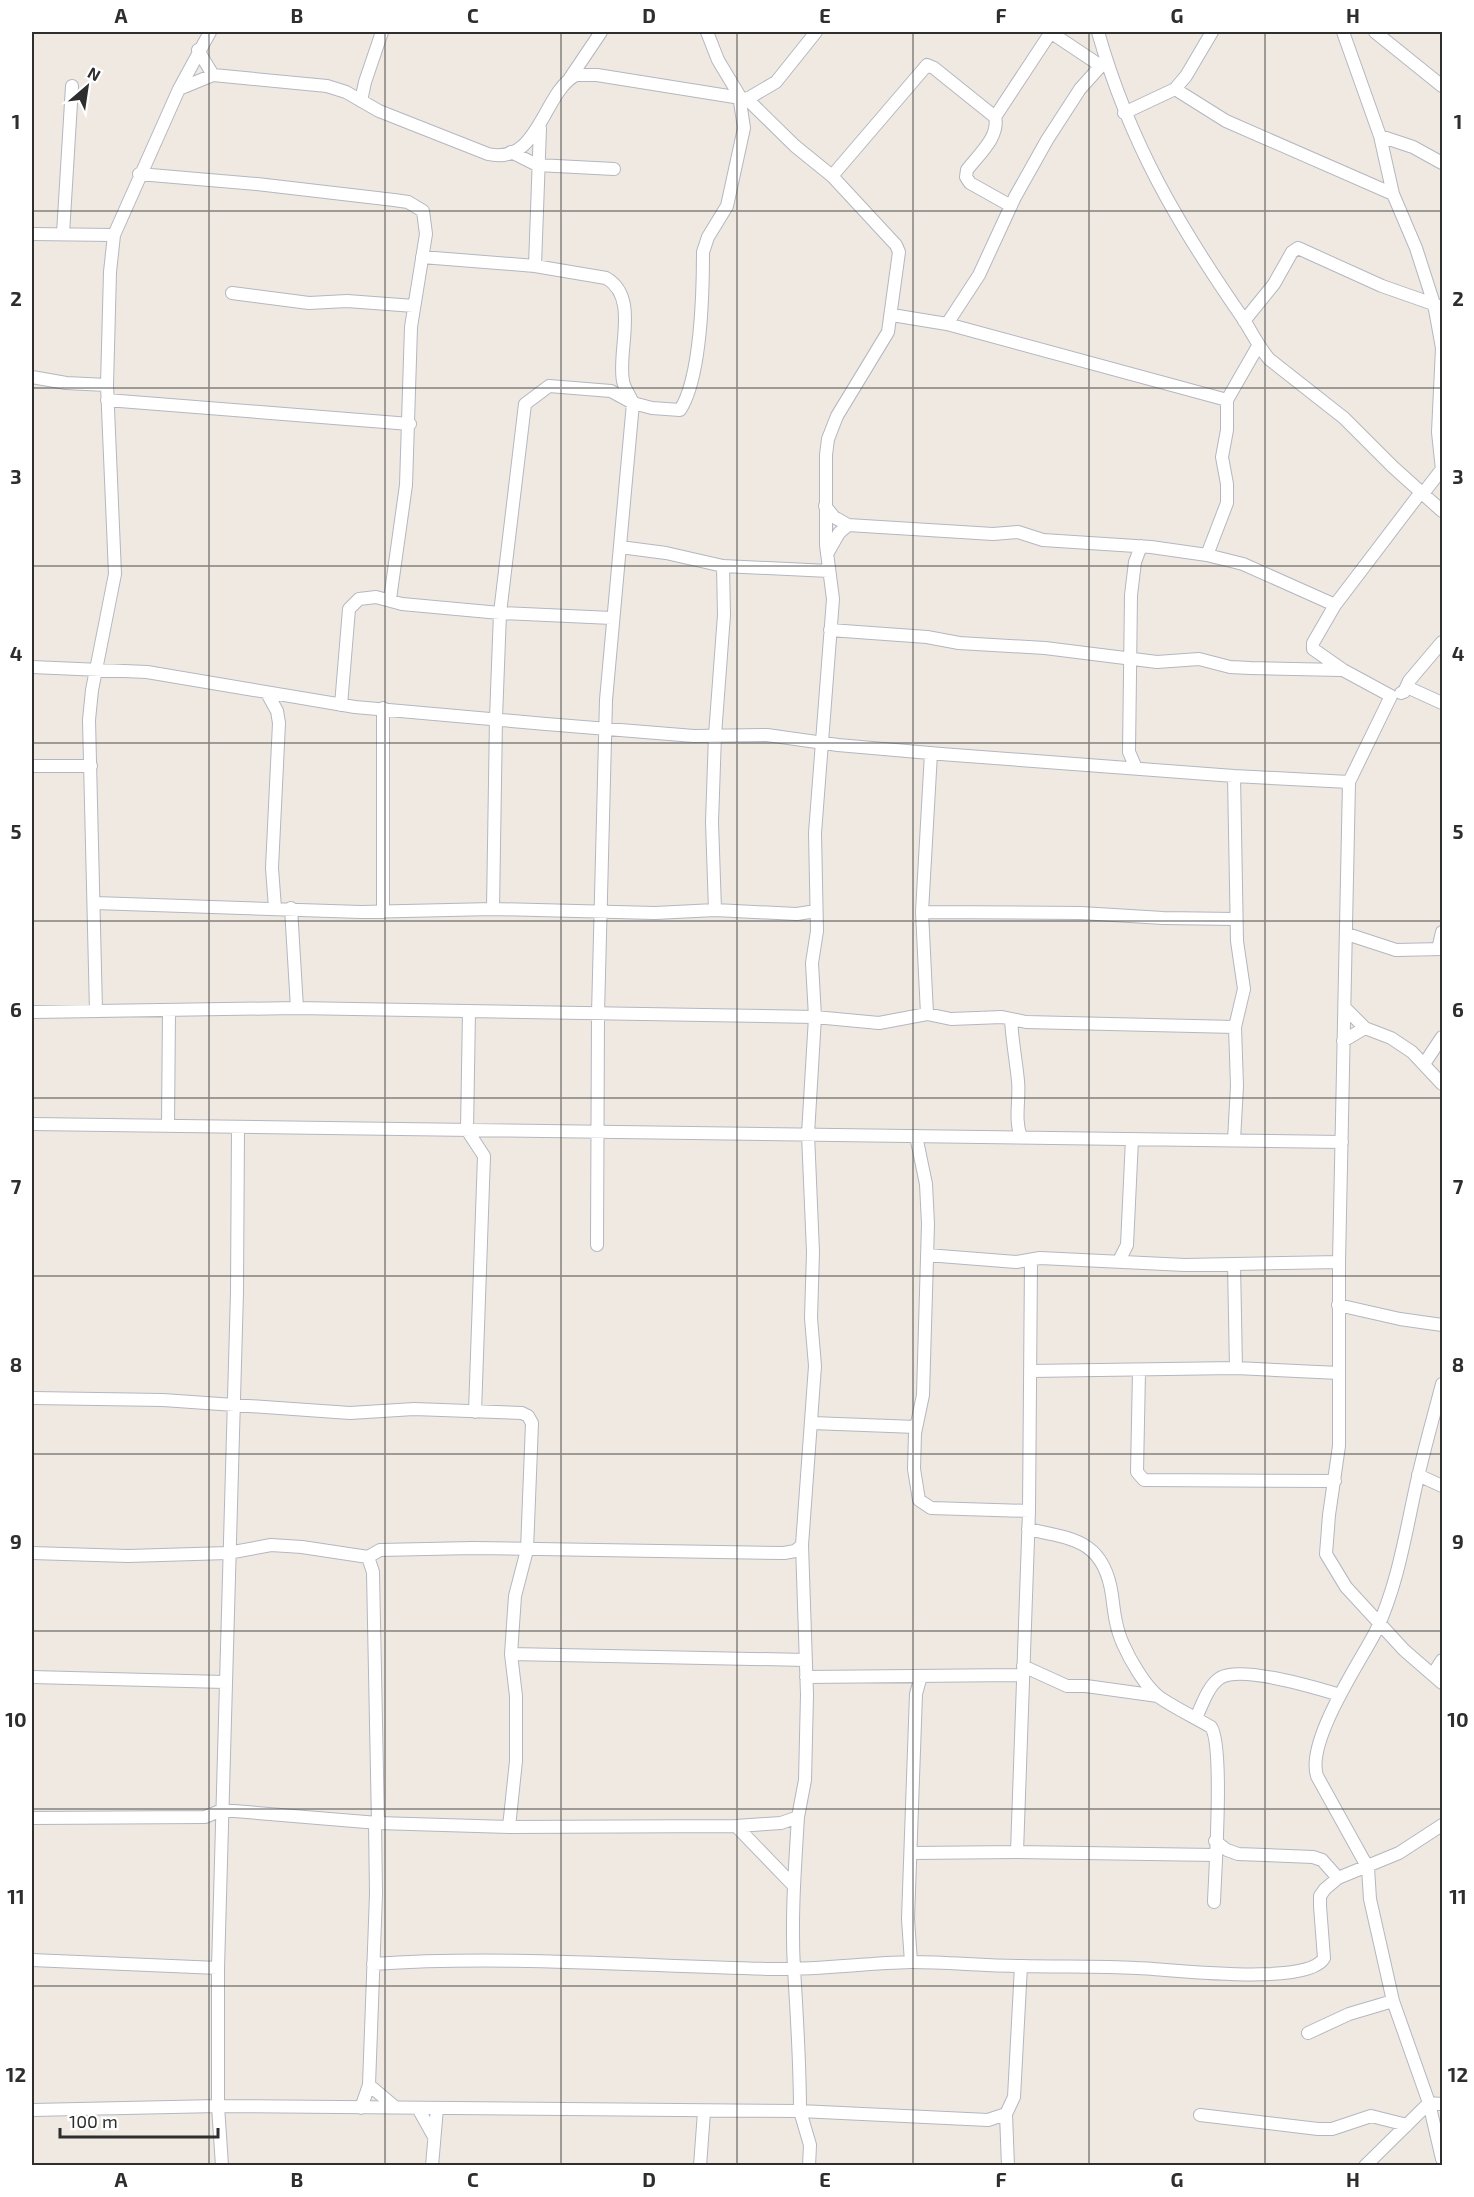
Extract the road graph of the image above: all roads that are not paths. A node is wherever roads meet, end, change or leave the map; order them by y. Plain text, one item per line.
1 (382, 32) edge
2 (601, 32) edge
3 (707, 32) edge
4 (816, 32) edge
5 (1050, 32) edge
6 (1098, 32) edge
7 (1212, 32) edge
8 (1343, 32) edge
9 (1384, 34) edge
10 (203, 38) edge
11 (1103, 63) junction
12 (213, 75) junction
13 (570, 78) junction
14 (365, 82) junction
15 (72, 86) dead end
16 (1443, 86) edge
17 (178, 89) junction
18 (339, 89) junction
19 (1175, 89) junction
20 (744, 99) junction
21 (362, 102) junction
22 (1124, 113) junction
23 (763, 114) junction
24 (995, 117) junction
25 (540, 128) junction
26 (744, 128) junction
27 (1380, 136) junction
28 (511, 152) junction
29 (1443, 163) edge
30 (537, 165) junction
31 (614, 169) dead end
32 (139, 174) junction
33 (832, 176) junction
34 (1393, 194) junction
35 (1011, 206) junction
36 (32, 234) edge
37 (63, 234) junction
38 (114, 235) junction
39 (422, 257) junction
40 (535, 266) junction
41 (232, 293) dead end
42 (414, 306) junction
43 (1438, 306) edge
44 (892, 315) junction
45 (1244, 321) junction
46 (947, 324) junction
47 (1258, 346) junction
48 (32, 377) edge
49 (107, 384) junction
50 (107, 400) junction
51 (1227, 400) junction
52 (633, 403) junction
53 (1441, 421) edge
54 (410, 424) junction
55 (1442, 470) edge
56 (1421, 492) junction
57 (825, 506) junction
58 (1443, 511) edge
59 (848, 525) junction
60 (1141, 546) junction
61 (620, 547) junction
62 (827, 554) junction
63 (1207, 555) junction
64 (723, 567) junction
65 (829, 571) junction
66 (390, 599) junction
67 (1335, 605) junction
68 (500, 613) junction
69 (612, 618) junction
70 (830, 630) junction
71 (1443, 642) edge
72 (1132, 660) junction
73 (32, 667) edge
74 (95, 669) junction
75 (1343, 670) junction
76 (267, 693) junction
77 (1398, 694) junction
78 (289, 697) junction
79 (1443, 703) edge
80 (341, 705) junction
81 (383, 708) junction
82 (277, 711) junction
83 (496, 718) junction
84 (607, 728) junction
85 (715, 735) junction
86 (821, 743) junction
87 (1129, 752) junction
88 (931, 753) junction
89 (32, 766) edge
90 (91, 766) junction
91 (1117, 767) junction
92 (1136, 768) junction
93 (1234, 776) junction
94 (1349, 782) junction
95 (95, 903) junction
96 (275, 908) junction
97 (291, 908) junction
98 (494, 909) junction
99 (715, 910) junction
100 (816, 911) junction
101 (383, 912) junction
102 (602, 912) junction
103 (922, 912) junction
104 (1236, 919) junction
105 (1443, 932) edge
106 (1347, 934) junction
107 (1440, 949) edge
108 (297, 1008) junction
109 (1344, 1008) junction
110 (169, 1010) junction
111 (96, 1011) junction
112 (468, 1011) junction
113 (32, 1012) edge
114 (598, 1014) junction
115 (927, 1014) junction
116 (815, 1017) junction
117 (1011, 1019) junction
118 (1235, 1028) junction
119 (1365, 1028) junction
120 (1443, 1037) edge
121 (1343, 1041) junction
122 (1424, 1064) junction
123 (1443, 1083) edge
124 (32, 1124) edge
125 (168, 1126) junction
126 (238, 1126) junction
127 (467, 1130) junction
128 (599, 1132) junction
129 (1019, 1132) junction
130 (808, 1134) junction
131 (916, 1136) junction
132 (1132, 1139) junction
133 (1234, 1140) junction
134 (1342, 1142) junction
135 (597, 1245) dead end
136 (1127, 1245) junction
137 (927, 1255) junction
138 (1031, 1260) junction
139 (1119, 1261) junction
140 (1138, 1262) junction
141 (1338, 1262) junction
142 (1234, 1264) junction
143 (1338, 1305) junction
144 (1443, 1325) edge
145 (1236, 1368) junction
146 (1030, 1371) junction
147 (1139, 1371) junction
148 (1338, 1373) junction
149 (1443, 1384) edge
150 (32, 1398) edge
151 (232, 1404) junction
152 (475, 1412) junction
153 (812, 1423) junction
154 (916, 1427) junction
155 (1418, 1475) junction
156 (1335, 1481) junction
157 (1443, 1486) edge
158 (1029, 1511) junction
159 (1028, 1529) junction
160 (802, 1545) junction
161 (527, 1550) junction
162 (394, 1551) junction
163 (32, 1553) edge
164 (228, 1554) junction
165 (368, 1557) junction
166 (373, 1572) junction
167 (1379, 1623) junction
168 (511, 1654) junction
169 (806, 1660) junction
170 (1443, 1660) edge
171 (1023, 1670) junction
172 (1432, 1674) junction
173 (921, 1676) junction
174 (32, 1677) edge
175 (806, 1677) junction
176 (225, 1682) junction
177 (1443, 1683) edge
178 (1340, 1695) junction
179 (1158, 1696) junction
180 (1196, 1718) junction
181 (222, 1810) junction
182 (798, 1817) junction
183 (32, 1818) edge
184 (377, 1823) junction
185 (1443, 1825) edge
186 (736, 1826) junction
187 (509, 1827) junction
188 (1215, 1841) junction
189 (1017, 1852) junction
190 (911, 1854) junction
191 (1215, 1855) junction
192 (1368, 1868) junction
193 (1338, 1878) junction
194 (794, 1886) junction
195 (1214, 1902) dead end
196 (32, 1960) edge
197 (911, 1962) junction
198 (373, 1964) junction
199 (1021, 1966) junction
200 (794, 1967) junction
201 (218, 1968) junction
202 (1393, 2001) junction
203 (1308, 2032) dead end
204 (369, 2085) junction
205 (1430, 2103) junction
206 (1443, 2104) edge
207 (218, 2106) junction
208 (395, 2107) junction
209 (361, 2108) junction
210 (418, 2108) junction
211 (437, 2108) junction
212 (32, 2110) edge
213 (800, 2111) junction
214 (704, 2112) junction
215 (1006, 2114) junction
216 (1200, 2115) dead end
217 (1407, 2125) junction
218 (433, 2135) junction
219 (1443, 2159) edge
220 (222, 2166) edge
221 (432, 2166) edge
222 (700, 2166) edge
223 (810, 2166) edge
224 (1008, 2166) edge
225 (1365, 2166) edge

1 - 14 street
2 - 13 street
3 - 20 street
4 - 20 street
5 - 11 street
5 - 24 street
6 - 11 street
7 - 19 street
8 - 27 street
9 - 16 street
10 - 12 street
10 - 17 street
11 - 22 street
11 - 35 street
12 - 17 street
12 - 18 street
13 - 20 street
13 - 25 street
14 - 18 street
14 - 21 street
15 - 37 street
17 - 32 street
18 - 21 street
19 - 22 street
19 - 34 street
20 - 23 street
20 - 26 street
21 - 28 street
22 - 45 street
23 - 26 street
23 - 33 street
24 - 33 street
24 - 35 street
25 - 28 street
25 - 30 street
26 - 52 street
27 - 29 street
27 - 34 street
28 - 30 street
30 - 31 street
30 - 40 street
32 - 38 street
32 - 39 street
33 - 44 street
34 - 43 street
35 - 46 street
36 - 37 street
37 - 38 street
38 - 49 street
39 - 40 street
39 - 42 street
40 - 52 street
41 - 42 street
42 - 54 street
43 - 45 street
43 - 53 street
44 - 46 street
44 - 57 street
45 - 47 street
46 - 51 street
47 - 51 street
47 - 56 street
48 - 49 street
49 - 50 street
50 - 54 street
50 - 74 street
51 - 63 street
52 - 61 street
52 - 68 street
53 - 55 street
54 - 66 street
55 - 56 street
56 - 58 street
56 - 67 street
57 - 59 street
57 - 62 street
59 - 60 street
59 - 62 street
60 - 63 street
60 - 72 street
61 - 64 street
61 - 69 street
62 - 65 street
63 - 67 street
64 - 65 street
64 - 85 street
65 - 70 street
66 - 68 street
66 - 80 street
67 - 75 street
68 - 69 street
68 - 83 street
69 - 84 street
70 - 72 street
70 - 86 street
71 - 77 street
72 - 75 street
72 - 87 street
73 - 74 street
74 - 76 street
74 - 90 street
75 - 77 street
76 - 78 street
76 - 82 street
77 - 79 street
77 - 94 street
78 - 80 street
78 - 82 street
80 - 81 street
81 - 83 street
81 - 101 street
82 - 96 street
83 - 84 street
83 - 98 street
84 - 85 street
84 - 102 street
85 - 86 street
85 - 99 street
86 - 88 street
86 - 100 street
87 - 91 street
87 - 92 street
88 - 91 street
88 - 103 street
89 - 90 street
90 - 95 street
91 - 92 street
92 - 93 street
93 - 94 street
93 - 104 street
94 - 106 street
95 - 96 street
95 - 111 street
96 - 97 street
97 - 101 street
97 - 108 street
98 - 101 street
98 - 102 street
99 - 100 street
99 - 102 street
100 - 116 street
102 - 114 street
103 - 104 street
103 - 115 street
104 - 118 street
105 - 107 street
106 - 107 street
106 - 109 street
108 - 110 street
108 - 112 street
109 - 119 street
109 - 121 street
110 - 111 street
110 - 125 street
111 - 113 street
112 - 114 street
112 - 127 street
114 - 116 street
114 - 128 street
115 - 116 street
115 - 117 street
116 - 130 street
117 - 118 street
117 - 129 street
118 - 133 street
119 - 121 street
119 - 122 street
120 - 122 street
121 - 134 street
122 - 123 street
124 - 125 street
125 - 126 street
126 - 127 street
126 - 151 street
127 - 128 street
127 - 152 street
128 - 130 street
128 - 135 street
129 - 131 street
129 - 132 street
130 - 131 street
130 - 153 street
131 - 137 street
132 - 133 street
132 - 136 street
133 - 134 street
134 - 141 street
136 - 139 street
136 - 140 street
137 - 138 street
137 - 154 street
138 - 139 street
138 - 146 street
139 - 140 street
140 - 142 street
141 - 142 street
141 - 143 street
142 - 145 street
143 - 144 street
143 - 148 street
145 - 147 street
145 - 148 street
146 - 147 street
146 - 158 street
147 - 156 street
148 - 156 street
149 - 155 street
150 - 151 street
151 - 152 street
151 - 164 street
152 - 161 street
153 - 154 street
153 - 160 street
154 - 158 street
155 - 157 street
155 - 167 street
156 - 167 street
158 - 159 street
159 - 171 street
159 - 179 street
160 - 161 street
160 - 169 street
161 - 162 street
161 - 168 street
162 - 165 street
162 - 166 street
163 - 164 street
164 - 165 street
164 - 176 street
165 - 166 street
166 - 184 street
167 - 172 street
167 - 178 street
168 - 169 street
168 - 187 street
169 - 175 street
170 - 172 street
171 - 173 street
171 - 179 street
171 - 189 street
172 - 177 street
173 - 175 street
173 - 190 street
174 - 176 street
175 - 182 street
176 - 181 street
178 - 180 street
178 - 192 street
179 - 180 street
180 - 188 street
181 - 183 street
181 - 184 street
181 - 201 street
182 - 186 street
182 - 194 street
184 - 187 street
184 - 198 street
185 - 192 street
186 - 187 street
186 - 194 street
188 - 191 street
188 - 193 street
189 - 190 street
189 - 191 street
190 - 197 street
191 - 195 street
192 - 193 street
192 - 202 street
193 - 199 street
194 - 200 street
196 - 201 street
197 - 199 street
197 - 200 street
198 - 200 street
198 - 204 street
199 - 215 street
200 - 213 street
201 - 207 street
202 - 203 street
202 - 205 street
204 - 208 street
204 - 209 street
205 - 206 street
205 - 217 street
205 - 219 street
207 - 209 street
207 - 212 street
207 - 220 street
208 - 209 street
208 - 210 street
210 - 211 street
210 - 218 street
211 - 214 street
211 - 218 street
213 - 214 street
213 - 215 street
213 - 223 street
214 - 222 street
215 - 224 street
216 - 217 street
217 - 225 street
218 - 221 street

